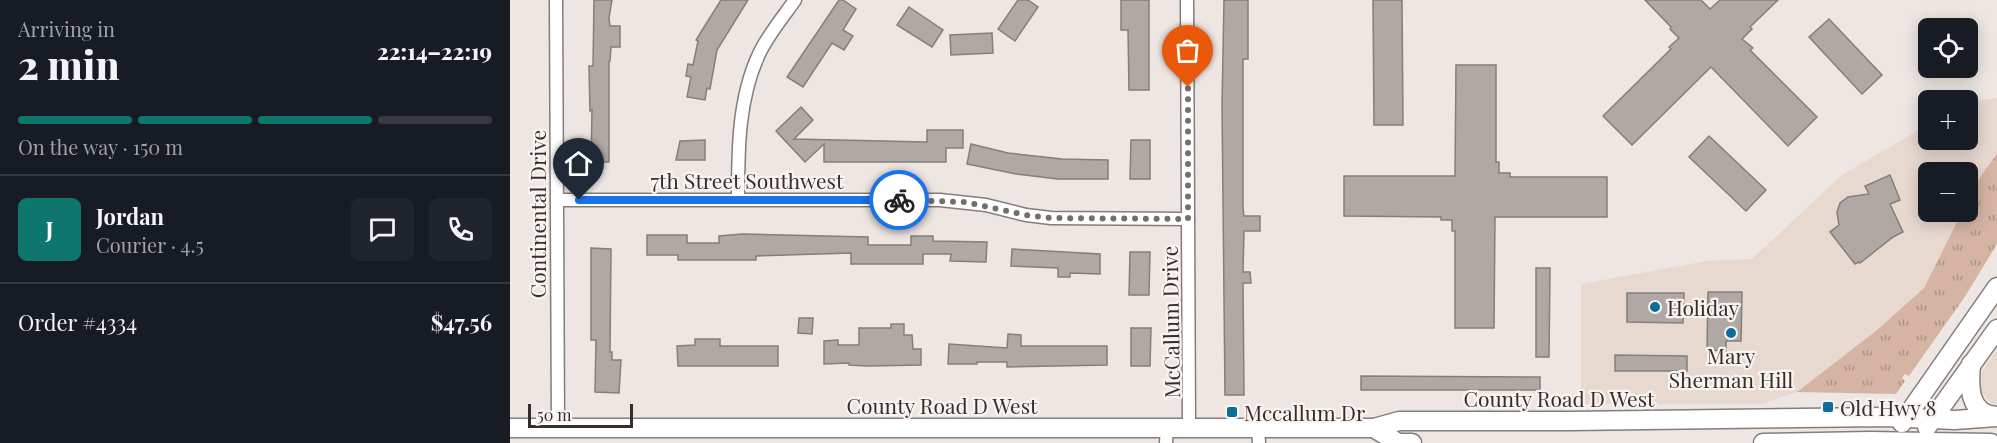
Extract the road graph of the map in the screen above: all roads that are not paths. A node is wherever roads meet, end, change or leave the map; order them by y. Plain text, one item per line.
1 (556, 0) edge
2 (795, 0) edge
3 (1187, 0) edge
4 (738, 199) junction
5 (557, 200) junction
6 (1188, 219) junction
7 (1997, 287) edge
8 (1997, 329) edge
9 (1971, 364) junction
10 (1997, 416) edge
11 (1906, 418) junction
12 (1933, 418) junction
13 (1189, 427) junction
14 (510, 428) edge
15 (558, 428) junction
16 (1374, 428) junction
17 (1166, 435) edge
18 (1259, 436) edge
19 (1827, 442) edge
20 (1888, 442) edge
21 (1917, 442) edge
22 (1412, 443) edge
23 (1763, 443) edge
24 (1991, 443) edge

1 - 5 street, Continental Drive
2 - 4 street
3 - 6 street, McCallum Drive
4 - 5 street, 7th Street Southwest
4 - 6 street, 7th Street Southwest
5 - 15 street, Continental Drive
6 - 13 street, McCallum Drive
7 - 11 main road
8 - 9 main road
9 - 10 main road
9 - 12 main road
10 - 12 main road, County Road D West
11 - 12 main road, County Road D West
11 - 16 main road, County Road D West
11 - 20 main road
12 - 21 main road
13 - 17 main road, County Road D West
13 - 18 main road, County Road D West
14 - 15 main road, County Road D West
15 - 17 main road, County Road D West
16 - 18 main road, County Road D West
16 - 22 main road, County Road D West
19 - 20 main road
19 - 23 main road
20 - 21 main road
21 - 24 main road

